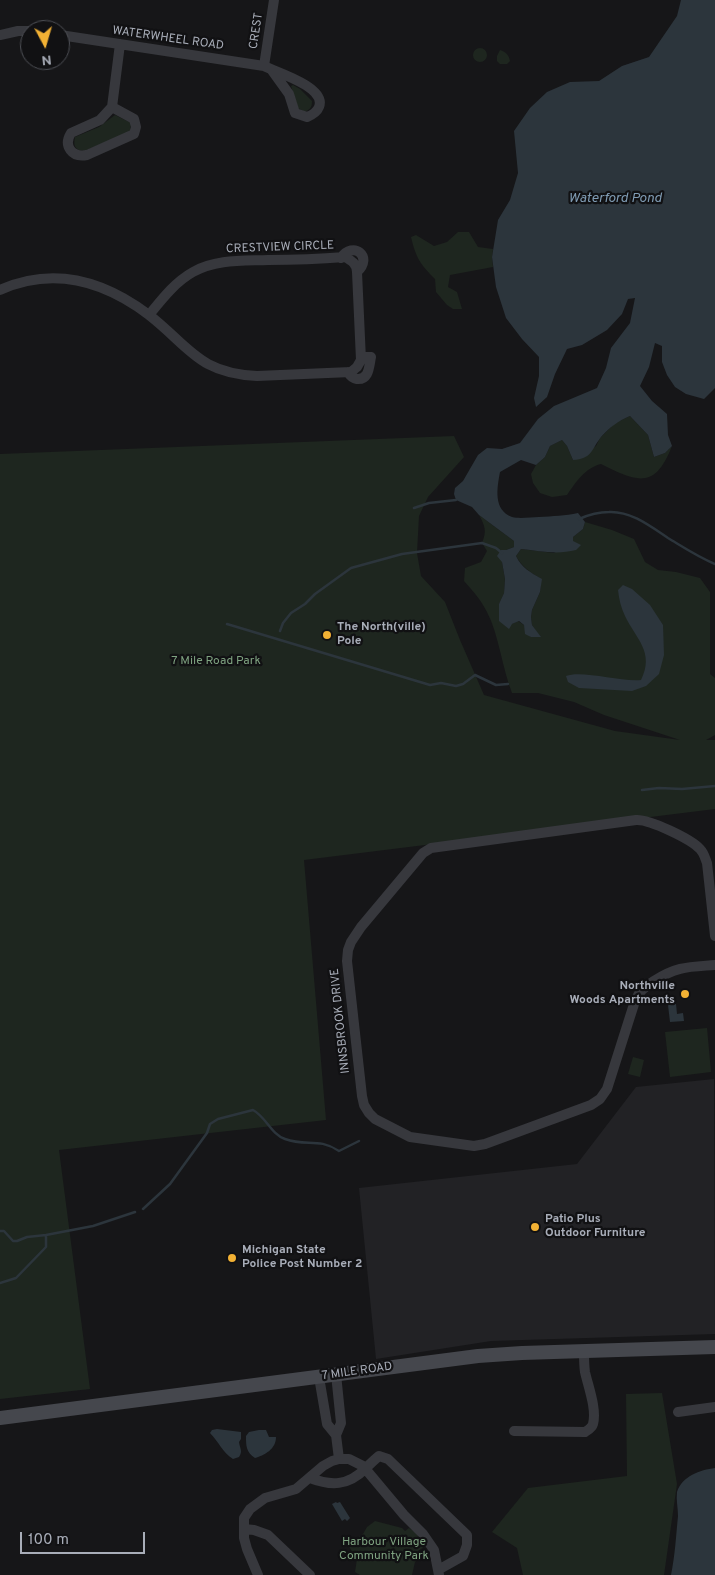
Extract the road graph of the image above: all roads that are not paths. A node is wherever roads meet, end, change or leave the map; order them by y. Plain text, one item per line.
1 (274, 0) edge
2 (20, 31) edge
3 (0, 35) edge
4 (70, 36) edge
5 (120, 44) junction
6 (268, 68) junction
7 (112, 107) junction
8 (0, 290) edge
9 (149, 315) junction
10 (715, 936) edge
11 (715, 964) edge
12 (715, 1347) edge
13 (584, 1351) junction
14 (336, 1374) junction
15 (319, 1377) junction
16 (715, 1407) edge
17 (678, 1412) dead end
18 (0, 1418) edge
19 (514, 1431) dead end
20 (336, 1435) junction
21 (339, 1459) junction
22 (365, 1469) junction
23 (310, 1478) junction
24 (244, 1529) junction
25 (438, 1572) edge
26 (258, 1575) edge
27 (310, 1575) edge

1 - 6 street, CREST
2 - 3 street
4 - 5 street, WATERWHEEL ROAD
5 - 6 street, WATERWHEEL ROAD
5 - 7 street
6 - 6 street, WATERWHEEL ROAD
7 - 7 street
8 - 9 street, CRESTVIEW CIRCLE
9 - 9 street, CRESTVIEW CIRCLE
10 - 11 street, INNSBROOK DRIVE
12 - 13 street, 7 MILE ROAD
13 - 14 street, 7 MILE ROAD
13 - 19 street
14 - 15 street, 7 MILE ROAD
14 - 20 street
15 - 18 street, 7 MILE ROAD
15 - 20 street
16 - 17 street
20 - 21 street
21 - 22 street
21 - 23 street
22 - 23 street
22 - 25 street
22 - 25 street
23 - 24 street
24 - 26 street
24 - 27 street

